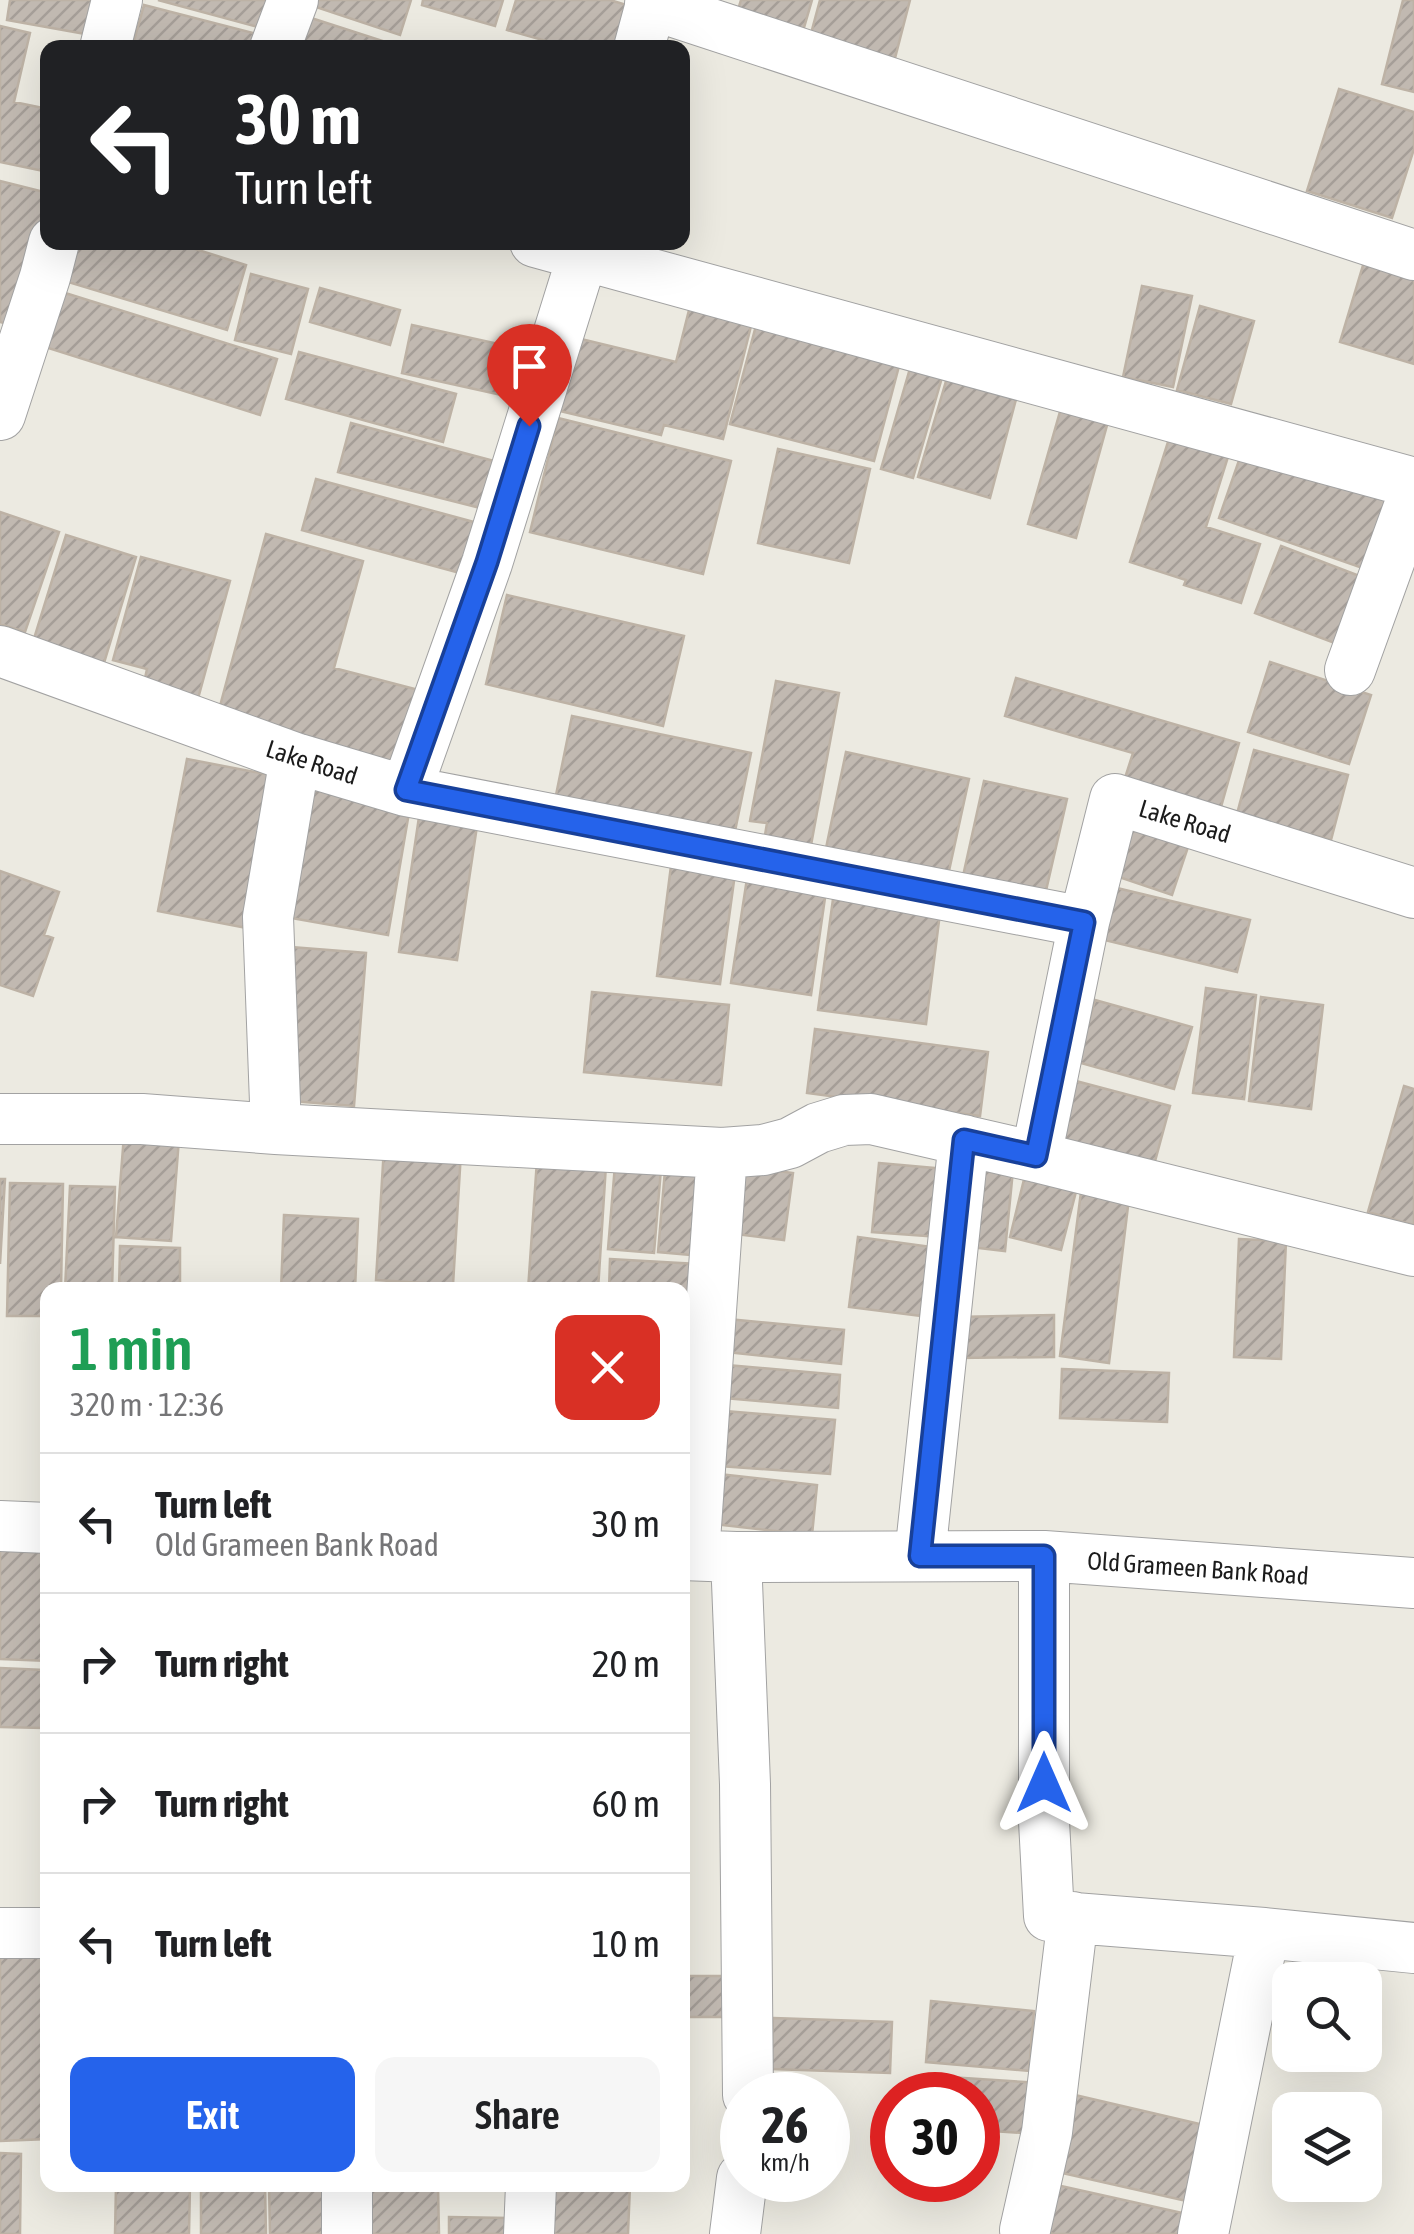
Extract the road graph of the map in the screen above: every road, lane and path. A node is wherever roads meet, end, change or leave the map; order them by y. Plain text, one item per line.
1 (118, 0) edge
2 (293, 0) edge
3 (647, 17) edge
4 (107, 40) edge
5 (277, 40) edge
6 (52, 250) edge
7 (585, 250) edge
8 (1414, 254) edge
9 (0, 415) edge
10 (1414, 483) edge
11 (1414, 493) edge
12 (0, 652) edge
13 (1350, 670) dead end
14 (295, 758) junction
15 (406, 790) junction
16 (1414, 893) edge
17 (1084, 922) junction
18 (0, 1119) edge
19 (276, 1129) junction
20 (964, 1140) junction
21 (722, 1152) junction
22 (1036, 1156) junction
23 (1414, 1252) edge
24 (0, 1526) edge
25 (40, 1528) edge
26 (704, 1556) edge
27 (920, 1556) junction
28 (1044, 1556) junction
29 (1414, 1583) edge
30 (1072, 1917) junction
31 (0, 1933) edge
32 (40, 1933) edge
33 (1264, 1933) junction
34 (1414, 1948) edge
35 (748, 2072) edge
36 (348, 2192) edge
37 (531, 2192) edge
38 (739, 2202) edge
39 (1025, 2230) dead end
40 (348, 2234) edge
41 (530, 2234) edge
42 (735, 2234) edge
43 (1203, 2234) edge

1 - 4 street
2 - 5 street
3 - 8 street
6 - 9 street
7 - 10 street
7 - 15 street
11 - 13 street
12 - 14 street, Lake Road
14 - 15 street, Lake Road
14 - 19 street
15 - 17 street, Lake Road
16 - 17 street, Lake Road
17 - 22 street
18 - 19 street
19 - 21 street
20 - 21 street
20 - 22 street
20 - 27 street
21 - 26 street
22 - 23 street
24 - 25 street
26 - 27 street, Old Grameen Bank Road
26 - 35 street
27 - 28 street, Old Grameen Bank Road
28 - 29 street, Old Grameen Bank Road
28 - 30 street
30 - 33 street
30 - 39 street
31 - 32 street
33 - 34 street
33 - 43 street
36 - 40 street
37 - 41 street
38 - 42 street

